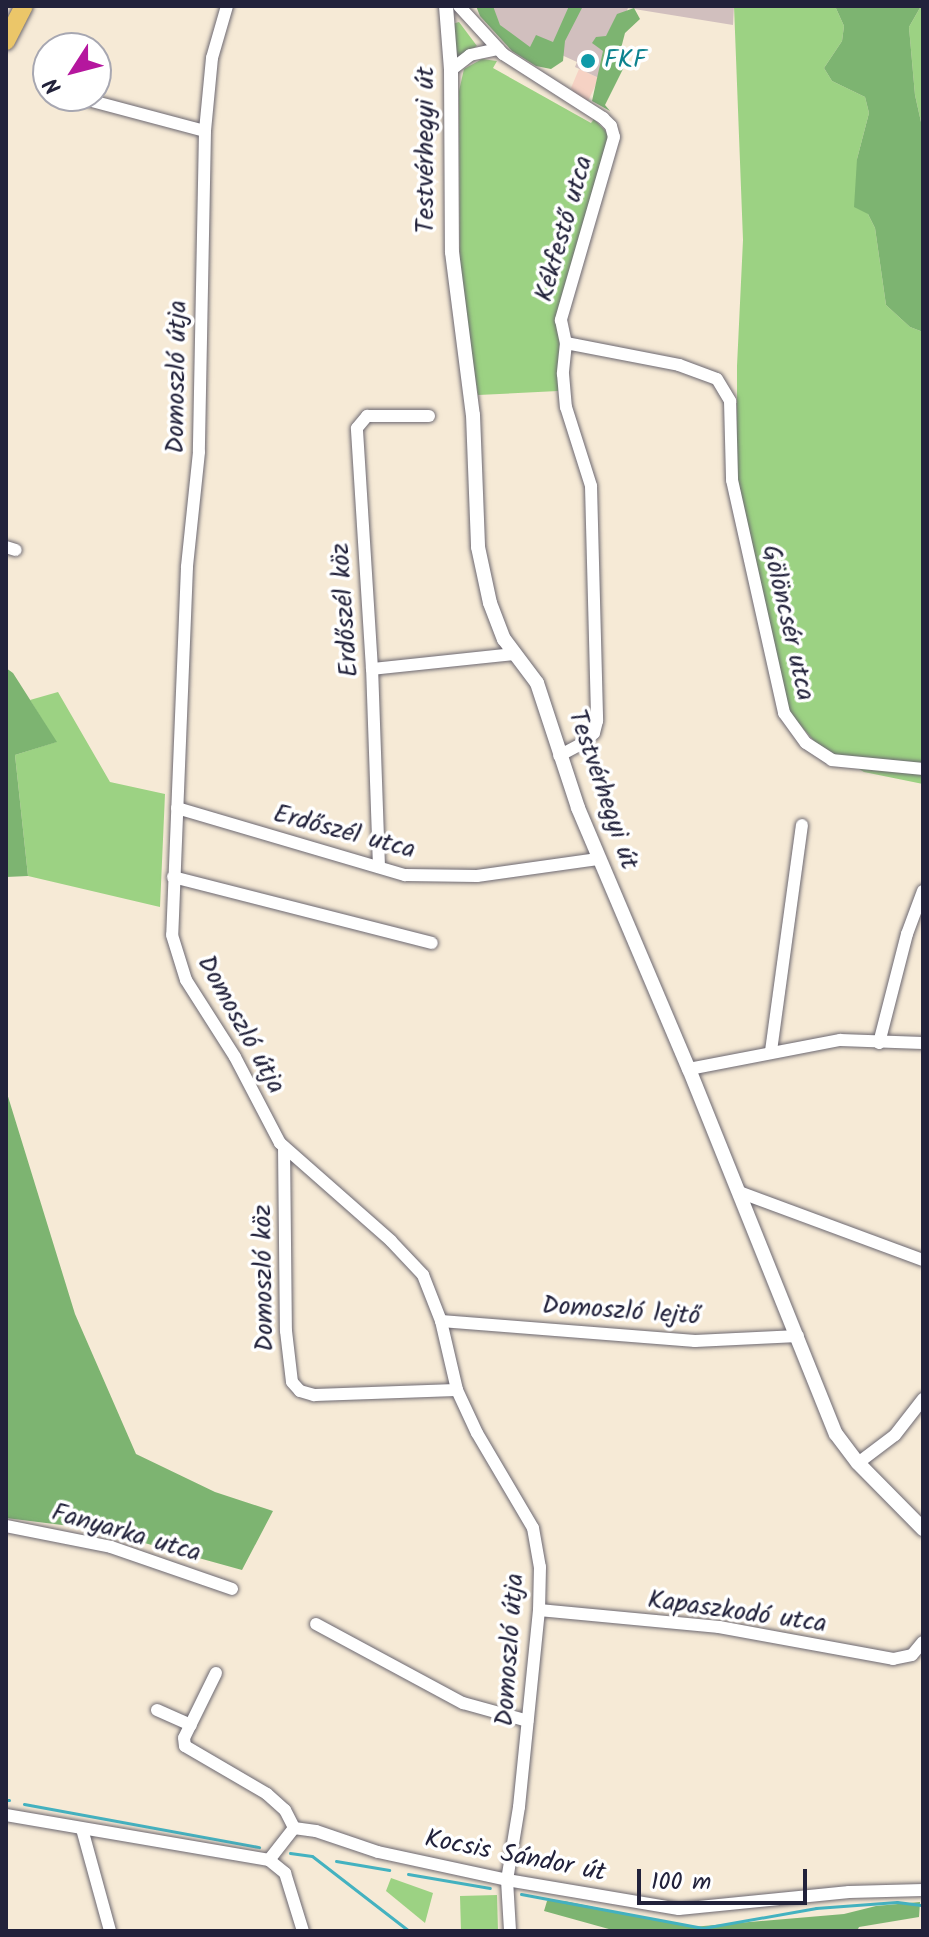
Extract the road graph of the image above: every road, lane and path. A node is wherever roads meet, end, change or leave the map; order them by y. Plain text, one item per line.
1 (24, 6) edge
2 (227, 6) edge
3 (446, 6) edge
4 (459, 6) edge
5 (6, 41) edge
6 (498, 49) junction
7 (451, 70) junction
8 (112, 106) edge
9 (205, 131) junction
10 (566, 343) junction
11 (429, 416) dead end
12 (515, 654) junction
13 (372, 669) junction
14 (559, 756) junction
15 (923, 769) edge
16 (177, 808) junction
17 (802, 825) dead end
18 (598, 859) junction
19 (379, 867) junction
20 (173, 877) junction
21 (923, 891) edge
22 (432, 943) dead end
23 (879, 1043) junction
24 (923, 1043) edge
25 (771, 1051) junction
26 (689, 1069) junction
27 (284, 1147) junction
28 (739, 1192) junction
29 (923, 1260) edge
30 (441, 1321) junction
31 (798, 1336) junction
32 (457, 1390) junction
33 (923, 1399) edge
34 (858, 1463) junction
35 (6, 1526) edge
36 (923, 1529) edge
37 (232, 1589) dead end
38 (539, 1610) junction
39 (316, 1624) dead end
40 (923, 1642) edge
41 (216, 1673) dead end
42 (157, 1710) dead end
43 (528, 1721) junction
44 (191, 1725) junction
45 (6, 1815) edge
46 (294, 1828) junction
47 (82, 1829) junction
48 (269, 1860) junction
49 (507, 1880) junction
50 (923, 1890) edge
51 (110, 1931) edge
52 (303, 1931) edge
53 (510, 1931) edge

1 - 5 main road
2 - 9 street, Domoszló útja
3 - 7 street, Testvérhegyi út
4 - 6 street, Kékfestő utca
6 - 7 street
6 - 10 street, Kékfestő utca
7 - 12 street, Testvérhegyi út
8 - 9 street
9 - 16 street, Domoszló útja
10 - 14 street, Kékfestő utca
10 - 15 street, Gölöncsér utca
11 - 13 street, Erdőszél köz
12 - 13 street
12 - 14 street, Testvérhegyi út
13 - 19 street, Erdőszél köz
14 - 18 street, Testvérhegyi út
16 - 19 street, Erdőszél utca
16 - 20 street, Domoszló útja
17 - 25 street
18 - 19 street, Erdőszél utca
18 - 26 street, Testvérhegyi út
20 - 22 street
20 - 27 street, Domoszló útja
21 - 23 street
23 - 24 street
23 - 25 street
25 - 26 street
26 - 28 street, Testvérhegyi út
27 - 30 street, Domoszló útja
27 - 32 street, Domoszló köz
28 - 29 street
28 - 31 street, Testvérhegyi út
30 - 31 street, Domoszló lejtő
30 - 32 street, Domoszló útja
31 - 34 street, Testvérhegyi út
32 - 38 street, Domoszló útja
33 - 34 street
34 - 36 street, Testvérhegyi út
35 - 37 street, Fanyarka utca
38 - 40 street, Kapaszkodó utca
38 - 43 street, Domoszló útja
39 - 43 street
41 - 44 street
42 - 44 street
43 - 49 street, Domoszló útja
44 - 46 street
45 - 47 street
46 - 48 street
46 - 49 street, Kocsis Sándor út
47 - 48 street
47 - 51 street
48 - 52 street
49 - 50 street, Kocsis Sándor út
49 - 53 street, Domoszló útja

